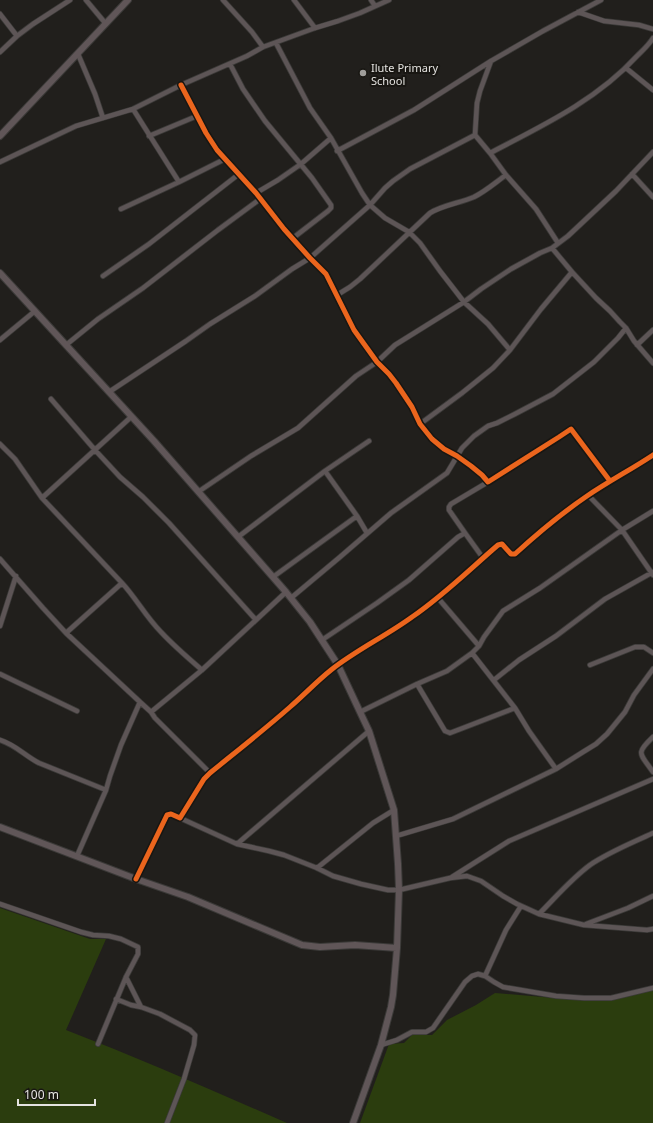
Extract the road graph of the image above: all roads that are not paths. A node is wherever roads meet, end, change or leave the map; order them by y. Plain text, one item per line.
1 (70, 0) edge
2 (86, 0) edge
3 (128, 0) edge
4 (223, 0) edge
5 (294, 0) edge
6 (371, 0) edge
7 (389, 0) edge
8 (601, 0) edge
9 (375, 6) junction
10 (578, 12) junction
11 (0, 14) edge
12 (106, 24) junction
13 (315, 28) junction
14 (653, 29) edge
15 (17, 36) junction
16 (653, 38) edge
17 (276, 43) junction
18 (262, 47) junction
19 (0, 52) edge
20 (78, 54) junction
21 (491, 61) junction
22 (230, 64) junction
23 (626, 68) junction
24 (181, 85) junction
25 (653, 90) edge
26 (132, 108) junction
27 (197, 116) junction
28 (103, 118) junction
29 (475, 135) junction
30 (0, 136) edge
31 (149, 136) junction
32 (331, 138) junction
33 (337, 151) junction
34 (653, 152) edge
35 (490, 153) junction
36 (225, 159) junction
37 (0, 162) edge
38 (301, 164) junction
39 (240, 174) junction
40 (632, 174) junction
41 (506, 175) junction
42 (179, 182) junction
43 (256, 193) junction
44 (653, 197) edge
45 (260, 199) junction
46 (370, 205) junction
47 (121, 208) dead end
48 (409, 232) junction
49 (293, 238) junction
50 (558, 243) junction
51 (552, 248) junction
52 (310, 258) junction
53 (572, 272) junction
54 (0, 273) edge
55 (103, 276) dead end
56 (337, 295) junction
57 (464, 302) junction
58 (35, 311) junction
59 (626, 328) junction
60 (653, 330) edge
61 (0, 340) edge
62 (66, 345) junction
63 (637, 345) junction
64 (510, 350) junction
65 (377, 362) junction
66 (653, 363) edge
67 (109, 392) junction
68 (51, 399) dead end
69 (131, 417) junction
70 (420, 424) junction
71 (369, 441) dead end
72 (0, 444) edge
73 (95, 450) junction
74 (653, 455) edge
75 (457, 456) junction
76 (325, 472) junction
77 (610, 481) junction
78 (488, 482) junction
79 (198, 492) junction
80 (588, 496) junction
81 (42, 498) junction
82 (653, 511) edge
83 (357, 516) junction
84 (622, 530) junction
85 (367, 533) junction
86 (465, 533) junction
87 (238, 537) junction
88 (483, 558) junction
89 (0, 559) edge
90 (652, 573) edge
91 (16, 576) junction
92 (273, 577) junction
93 (122, 583) junction
94 (286, 592) junction
95 (291, 598) junction
96 (438, 598) junction
97 (256, 620) junction
98 (0, 626) edge
99 (66, 633) junction
100 (322, 640) junction
101 (479, 646) junction
102 (472, 653) junction
103 (653, 653) edge
104 (338, 665) junction
105 (590, 665) dead end
106 (653, 669) edge
107 (202, 670) junction
108 (0, 674) edge
109 (494, 680) junction
110 (417, 684) junction
111 (140, 702) junction
112 (515, 708) junction
113 (77, 711) dead end
114 (151, 712) junction
115 (360, 712) junction
116 (368, 731) junction
117 (653, 737) edge
118 (0, 740) edge
119 (556, 769) junction
120 (653, 772) edge
121 (210, 773) junction
122 (653, 779) edge
123 (106, 790) junction
124 (394, 810) junction
125 (180, 818) junction
126 (0, 828) edge
127 (653, 832) edge
128 (396, 836) junction
129 (237, 844) junction
130 (77, 856) junction
131 (317, 868) junction
132 (450, 878) junction
133 (136, 879) junction
134 (399, 890) junction
135 (653, 896) edge
136 (0, 904) edge
137 (521, 906) junction
138 (539, 914) junction
139 (584, 924) junction
140 (653, 929) edge
141 (397, 948) junction
142 (485, 976) junction
143 (126, 977) junction
144 (653, 988) edge
145 (116, 998) junction
146 (141, 1007) junction
147 (98, 1044) dead end
148 (381, 1045) junction
149 (167, 1123) edge
150 (353, 1123) edge

1 - 15 street
2 - 12 street
3 - 12 main road
4 - 18 street
5 - 13 street
6 - 9 street
7 - 9 street
8 - 10 street
9 - 13 street
10 - 14 street
10 - 21 street
11 - 15 street
12 - 20 main road
13 - 17 street
15 - 19 street
16 - 23 street
17 - 18 street
17 - 32 street
18 - 22 street
20 - 28 street
20 - 30 main road
21 - 29 street
21 - 33 street
22 - 24 street
22 - 38 street
23 - 25 street
23 - 35 street
24 - 26 street
24 - 27 street
26 - 28 street
26 - 31 street
27 - 31 street
27 - 36 street
28 - 37 street
29 - 35 street
29 - 46 street
31 - 42 street
32 - 33 street
32 - 38 street
33 - 46 street
34 - 40 street
35 - 41 street
36 - 39 street
36 - 42 street
38 - 43 street
38 - 49 street
39 - 43 street
39 - 55 street
40 - 44 street
40 - 50 street
41 - 48 street
41 - 50 street
42 - 47 street
43 - 45 street
45 - 49 street
45 - 62 street
46 - 48 street
46 - 52 street
48 - 56 street
48 - 57 street
49 - 52 street
50 - 51 street
51 - 53 street
51 - 57 street
52 - 56 street
52 - 67 street
53 - 59 street
53 - 64 street
54 - 58 main road
56 - 65 street
57 - 64 street
57 - 65 street
58 - 61 street
58 - 62 main road
59 - 63 street
59 - 75 street
60 - 63 street
62 - 67 main road
63 - 66 street
64 - 70 street
65 - 70 street
65 - 79 street
67 - 69 main road
68 - 73 street
69 - 73 street
69 - 79 main road
70 - 75 street
71 - 76 street
72 - 81 street
73 - 81 street
73 - 97 street
74 - 77 street
75 - 78 street
75 - 85 street
76 - 83 street
76 - 87 street
77 - 78 street
77 - 80 street
78 - 86 street
79 - 87 main road
80 - 84 street
80 - 88 street
81 - 93 street
82 - 84 street
83 - 85 street
83 - 92 street
84 - 90 street
84 - 101 street
85 - 95 street
86 - 88 street
86 - 100 street
87 - 92 main road
88 - 96 street
89 - 91 street
90 - 109 street
91 - 98 street
91 - 99 street
92 - 94 main road
93 - 99 street
93 - 107 street
94 - 95 main road
94 - 97 street
95 - 100 main road
96 - 101 street
96 - 104 street
97 - 107 street
99 - 111 street
100 - 104 main road
101 - 102 street
102 - 109 street
102 - 110 street
103 - 105 street
104 - 115 main road
104 - 121 street
106 - 119 street
107 - 114 street
108 - 113 street
109 - 112 street
110 - 112 street
110 - 115 street
111 - 114 street
111 - 123 street
112 - 119 street
114 - 121 street
115 - 116 main road
116 - 124 main road
116 - 129 street
117 - 120 street
118 - 123 street
119 - 128 street
121 - 125 street
122 - 132 street
123 - 130 street
124 - 128 main road
124 - 131 street
125 - 129 street
125 - 133 street
126 - 130 main road
127 - 138 street
128 - 134 main road
129 - 131 street
130 - 133 main road
131 - 134 street
132 - 134 street
132 - 137 street
133 - 141 main road
134 - 141 main road
135 - 139 street
136 - 143 street
137 - 138 street
137 - 142 street
138 - 139 street
139 - 140 street
141 - 148 main road
142 - 144 street
142 - 148 street
143 - 145 street
143 - 146 street
145 - 146 street
145 - 147 street
146 - 149 street
148 - 150 main road

